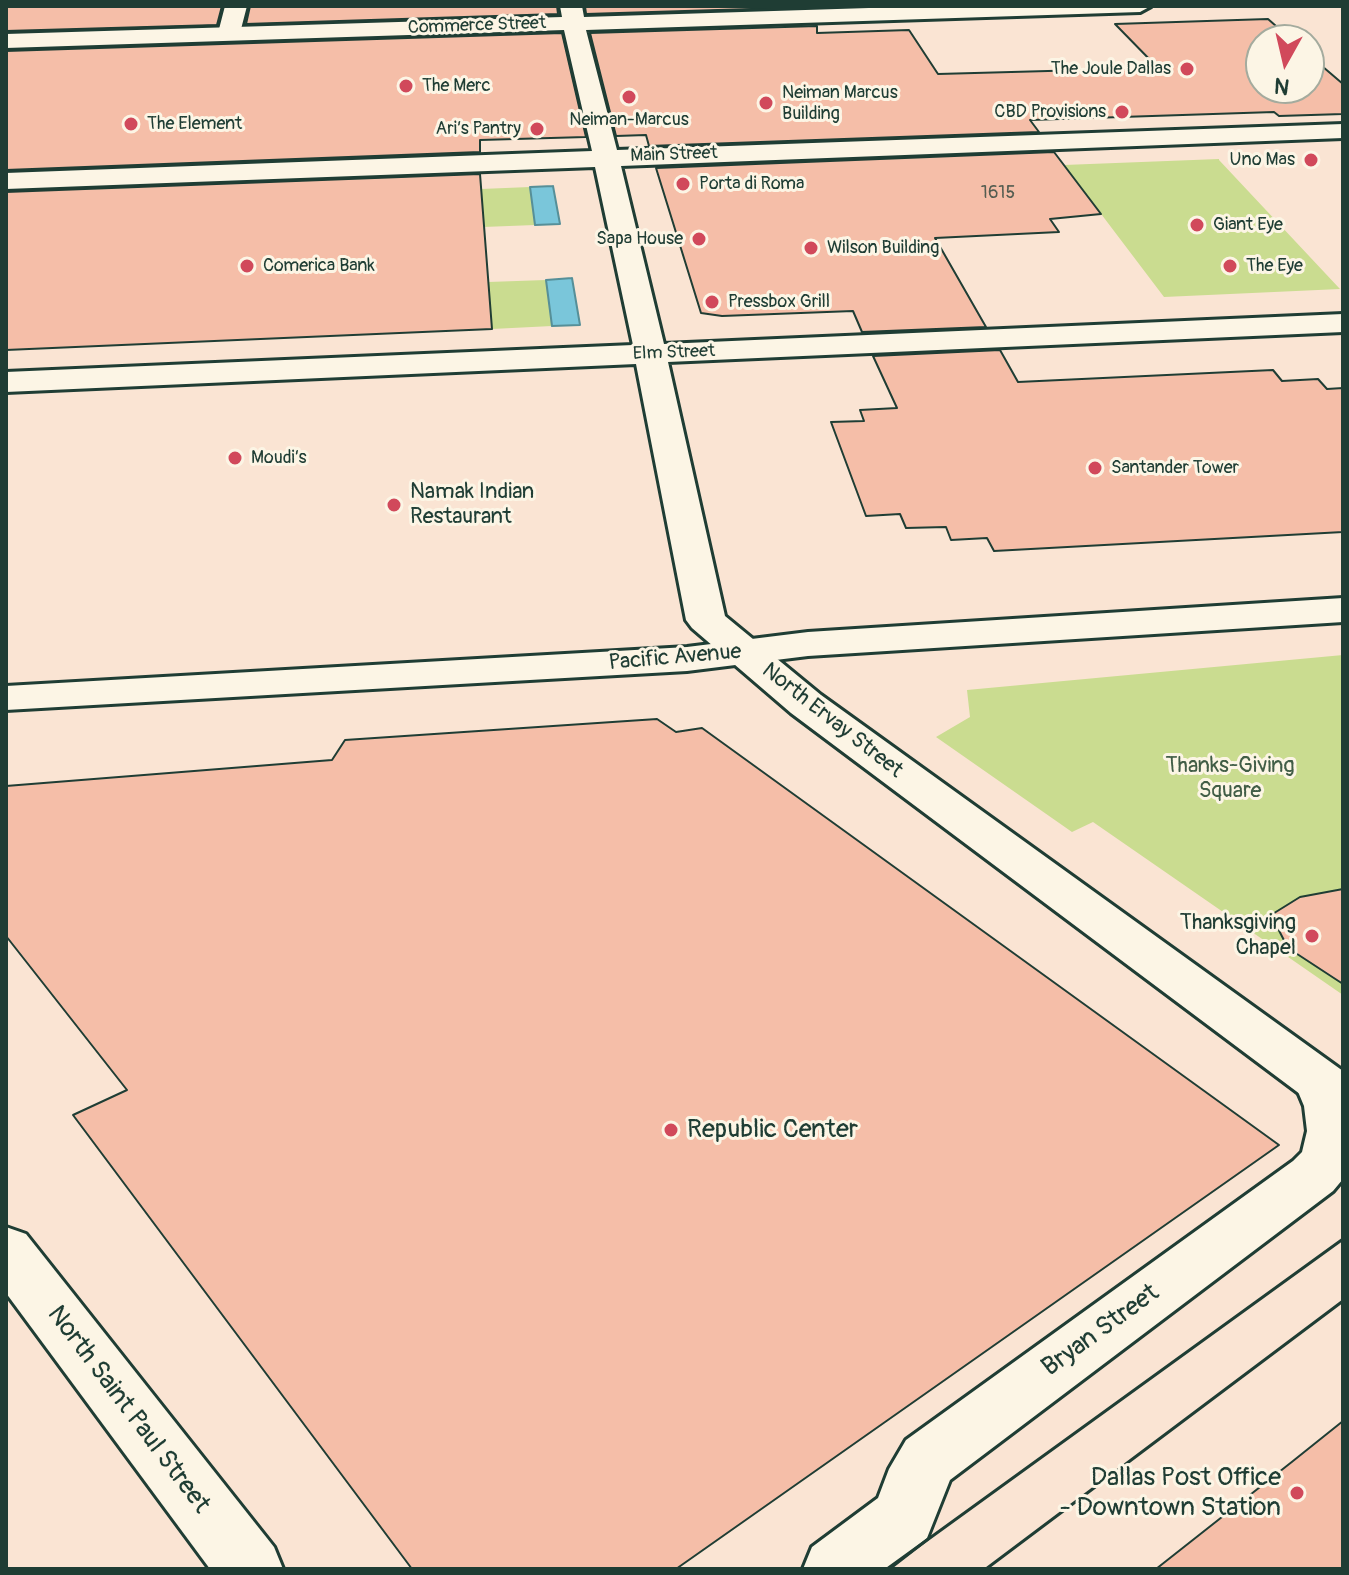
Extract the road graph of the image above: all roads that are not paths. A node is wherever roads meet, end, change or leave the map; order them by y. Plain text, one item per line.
1 (236, 6) edge
2 (1140, 6) edge
3 (919, 9) edge
4 (573, 14) edge
5 (229, 33) junction
6 (6, 41) edge
7 (1343, 131) edge
8 (606, 157) junction
9 (6, 181) edge
10 (1343, 323) edge
11 (649, 353) junction
12 (6, 382) edge
13 (1343, 610) edge
14 (745, 652) junction
15 (6, 698) edge
16 (1332, 1090) edge
17 (6, 1250) edge
18 (250, 1569) edge
19 (836, 1569) edge

1 - 5 main road
2 - 3 main road, Commerce Street
3 - 4 main road, Commerce Street
4 - 5 main road, Commerce Street
4 - 8 main road, North Ervay Street
5 - 6 main road, Commerce Street
7 - 8 main road, Main Street
8 - 9 main road, Main Street
8 - 11 main road, North Ervay Street
10 - 11 main road, Elm Street
11 - 12 main road, Elm Street
11 - 14 main road, North Ervay Street
13 - 14 main road, Pacific Avenue
14 - 15 main road, Pacific Avenue
14 - 16 main road, North Ervay Street
16 - 19 main road, Bryan Street
17 - 18 main road, North Saint Paul Street

